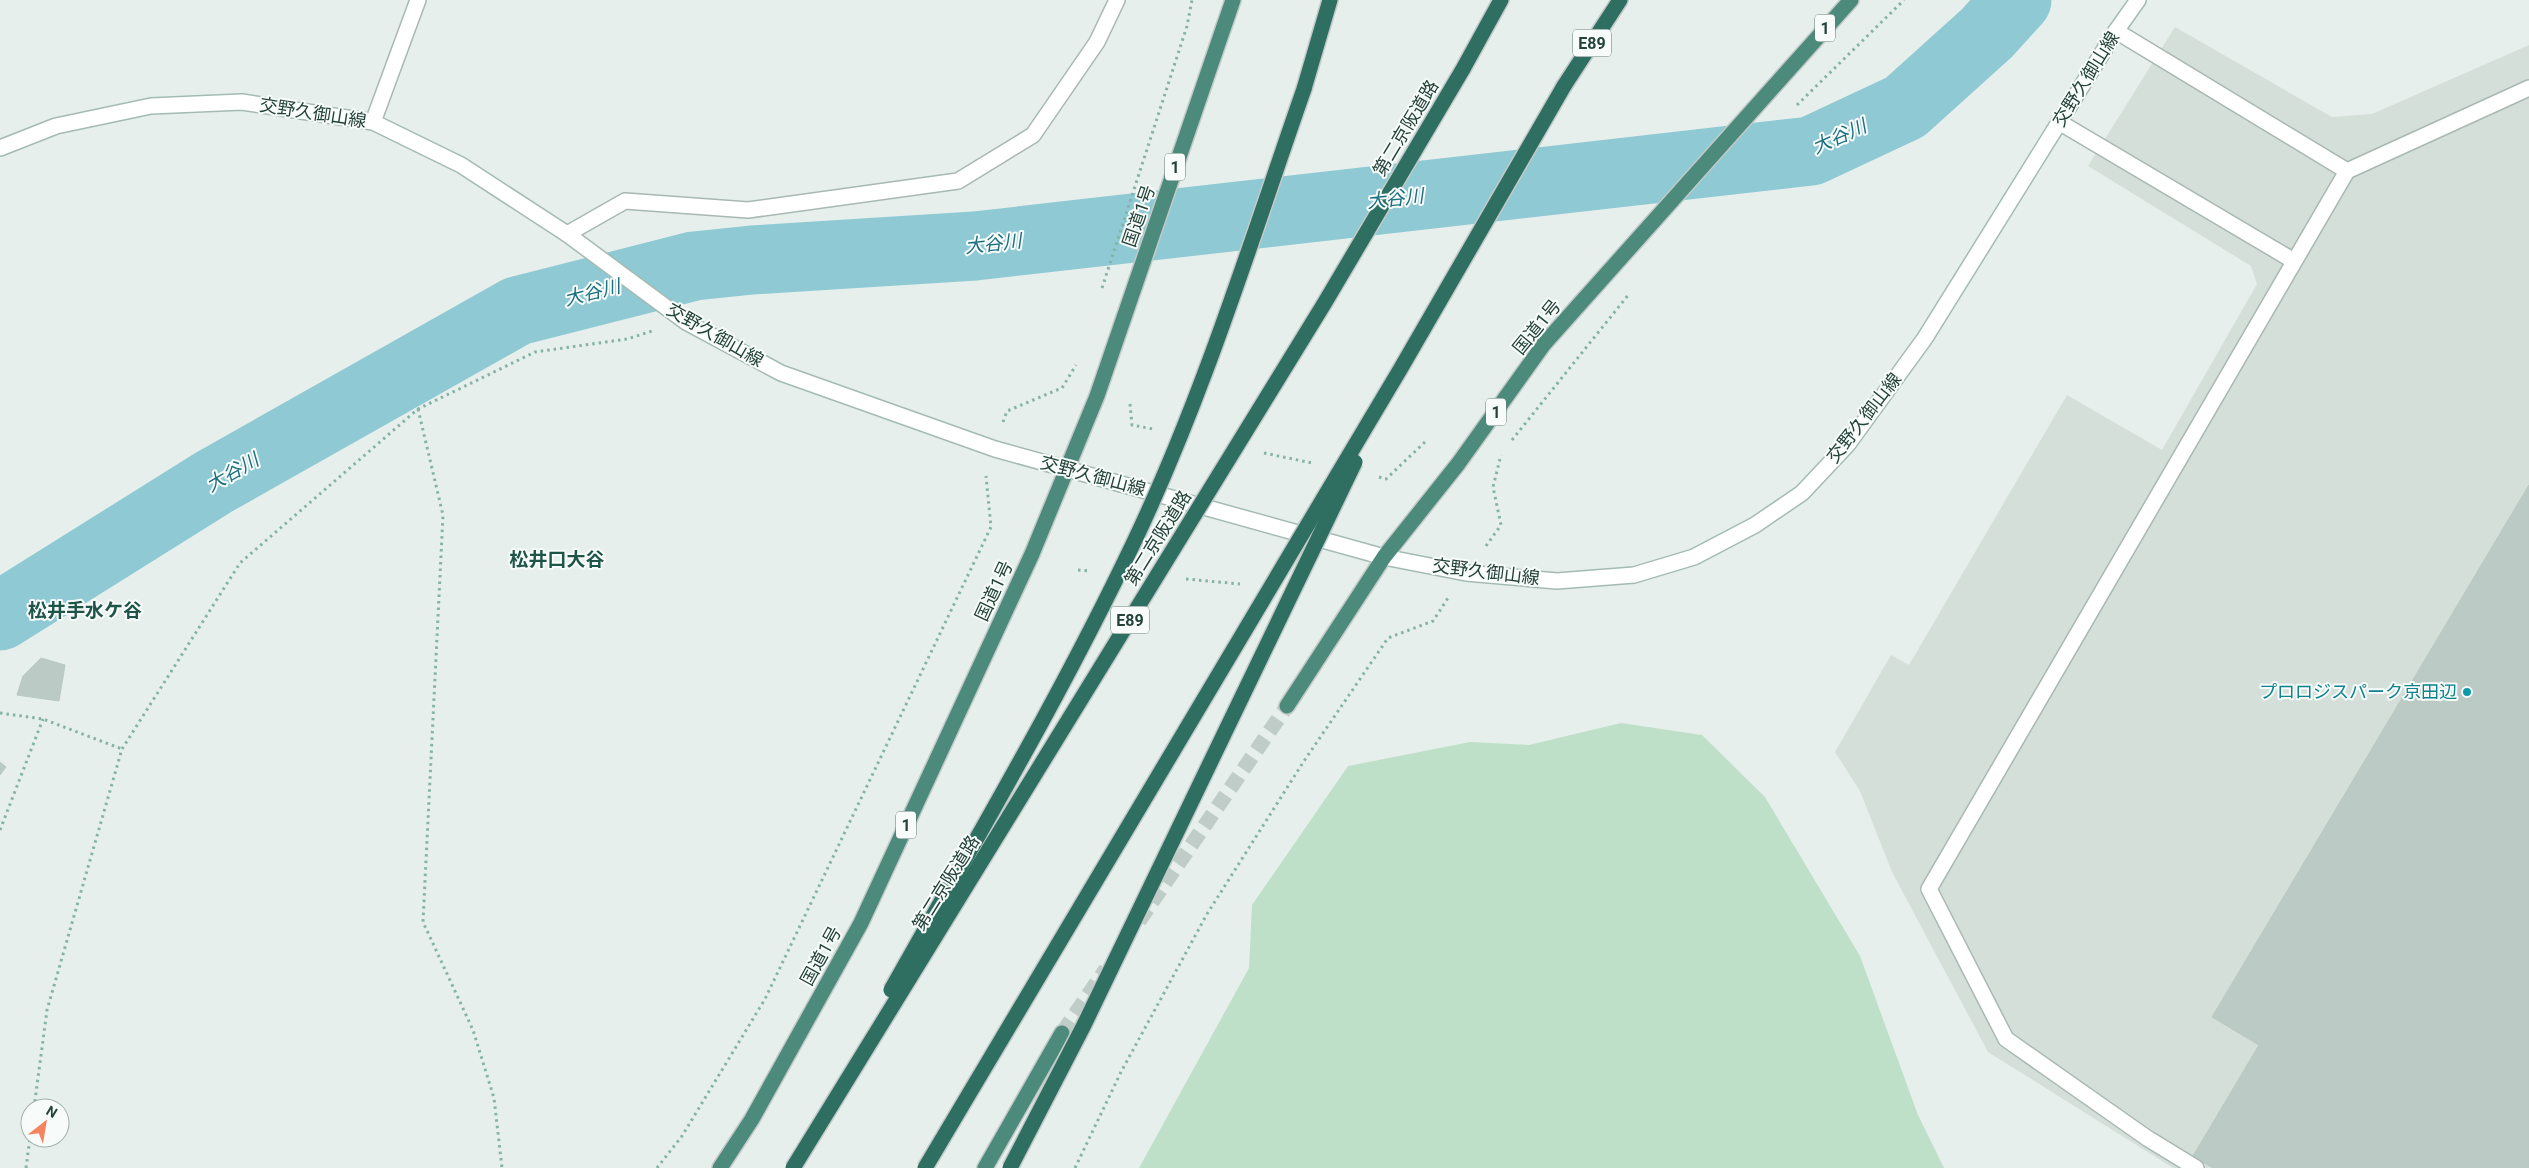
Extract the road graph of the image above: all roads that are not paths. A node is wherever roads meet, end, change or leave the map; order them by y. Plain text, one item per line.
1 (418, 0) edge
2 (1117, 0) edge
3 (1233, 0) edge
4 (1330, 0) edge
5 (1851, 0) edge
6 (2138, 0) edge
7 (1620, 1) edge
8 (1498, 4) edge
9 (2116, 31) junction
10 (2529, 88) edge
11 (373, 122) junction
12 (2058, 122) junction
13 (0, 148) edge
14 (2346, 171) junction
15 (566, 234) junction
16 (2294, 261) junction
17 (1401, 368) junction
18 (1066, 468) junction
19 (1384, 557) junction
20 (1287, 706) tunnel mouth
21 (1062, 1033) tunnel mouth
22 (720, 1168) edge
23 (792, 1168) edge
24 (925, 1168) edge
25 (985, 1168) edge
26 (1010, 1168) edge
27 (2196, 1168) edge

1 - 11 main road
2 - 15 main road
3 - 18 highway, 国道1号 / 1
4 - 23 highway, bridge
5 - 19 highway, 国道1号 / 1
6 - 9 main road, 交野久御山線
7 - 17 highway, E89, bridge
8 - 23 highway, 第二京阪道路 / E89, bridge
9 - 12 main road, 交野久御山線
9 - 14 main road
10 - 14 main road
11 - 13 main road, 交野久御山線
11 - 15 main road, 交野久御山線
12 - 16 main road
12 - 19 main road, 交野久御山線
14 - 16 main road
15 - 18 main road, 交野久御山線
16 - 27 main road
17 - 24 highway, E89, bridge
17 - 26 highway, bridge
18 - 19 main road, 交野久御山線
18 - 22 highway, 国道1号 / 1
19 - 20 highway, 国道1号 / 1
21 - 25 highway

